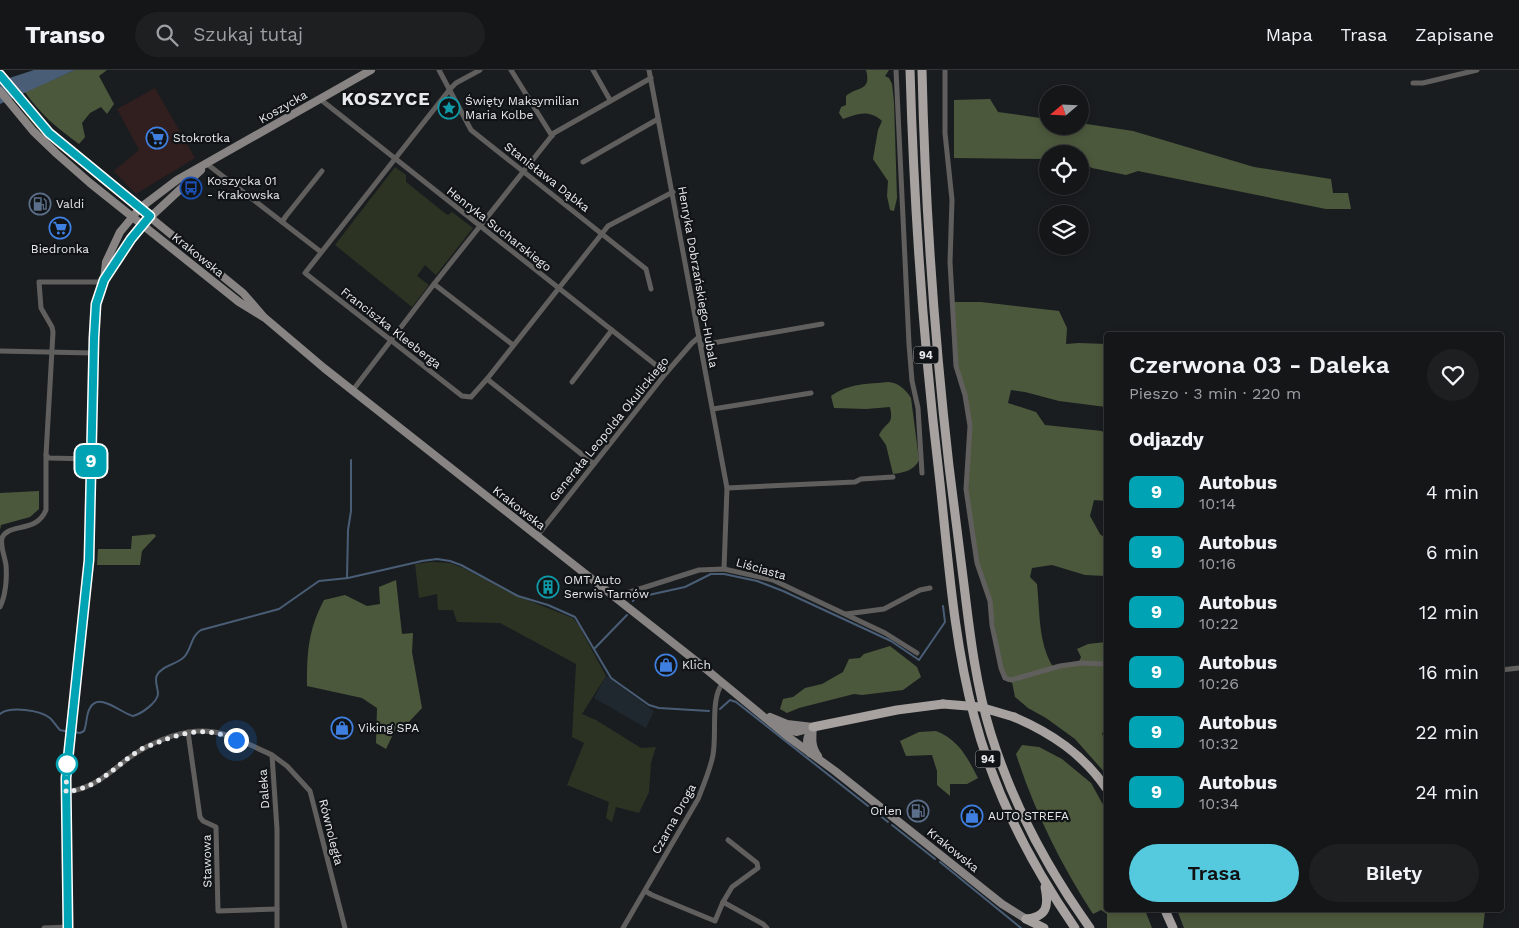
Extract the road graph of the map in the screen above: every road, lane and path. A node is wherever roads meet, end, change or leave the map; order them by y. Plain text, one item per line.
1 (371, 70) edge
2 (439, 70) edge
3 (480, 70) edge
4 (511, 70) edge
5 (593, 70) edge
6 (649, 70) edge
7 (896, 70) edge
8 (910, 70) edge
9 (922, 70) edge
10 (945, 70) edge
11 (1478, 70) edge
12 (0, 75) edge
13 (650, 78) junction
14 (1412, 83) dead end
15 (450, 89) junction
16 (0, 91) edge
17 (320, 99) junction
18 (610, 100) junction
19 (658, 118) junction
20 (552, 136) junction
21 (395, 160) junction
22 (583, 162) dead end
23 (207, 164) junction
24 (322, 172) dead end
25 (523, 172) junction
26 (673, 192) junction
27 (140, 208) junction
28 (133, 216) junction
29 (150, 216) junction
30 (282, 222) junction
31 (143, 224) junction
32 (480, 227) junction
33 (602, 232) junction
34 (321, 252) junction
35 (103, 281) junction
36 (434, 284) junction
37 (558, 289) junction
38 (651, 289) dead end
39 (265, 318) junction
40 (822, 324) dead end
41 (612, 330) junction
42 (699, 337) junction
43 (391, 340) junction
44 (701, 345) junction
45 (513, 346) junction
46 (0, 351) edge
47 (52, 352) junction
48 (93, 353) junction
49 (666, 373) junction
50 (487, 379) junction
51 (572, 382) dead end
52 (353, 390) junction
53 (811, 393) dead end
54 (713, 409) junction
55 (46, 455) junction
56 (91, 459) junction
57 (594, 464) junction
58 (922, 473) dead end
59 (893, 477) dead end
60 (727, 488) junction
61 (537, 536) junction
62 (724, 569) junction
63 (930, 588) dead end
64 (619, 601) junction
65 (1, 606) edge
66 (846, 614) junction
67 (918, 653) dead end
68 (1104, 664) edge
69 (1519, 668) edge
70 (1504, 670) edge
71 (723, 683) junction
72 (761, 713) junction
73 (778, 727) junction
74 (813, 727) junction
75 (188, 732) junction
76 (811, 754) junction
77 (272, 755) junction
78 (821, 760) junction
79 (1104, 785) edge
80 (66, 792) junction
81 (728, 840) dead end
82 (1038, 871) junction
83 (645, 891) junction
84 (724, 902) junction
85 (277, 909) junction
86 (1166, 912) edge
87 (1026, 919) junction
88 (44, 928) edge
89 (68, 928) edge
90 (277, 928) edge
91 (345, 928) edge
92 (623, 928) edge
93 (767, 928) edge
94 (1044, 928) edge
95 (1075, 928) edge
96 (1090, 928) edge
97 (1173, 928) edge

1 - 17 main road, Koszycka
2 - 15 street, Stanisława Dąbka
3 - 15 street, Franciszka Kleeberga
4 - 20 street
5 - 18 street
6 - 13 street, Henryka Dobrzańskiego-Hubala
7 - 58 street
8 - 82 main road, 94
9 - 96 main road, 94
10 - 68 street
11 - 14 street
12 - 27 main road, Krakowska
13 - 18 street
13 - 19 street, Henryka Dobrzańskiego-Hubala
15 - 21 street, Franciszka Kleeberga
15 - 25 street, Stanisława Dąbka
16 - 28 main road, Krakowska
17 - 21 street, Henryka Sucharskiego
17 - 23 main road, Koszycka
18 - 20 street
19 - 22 street
19 - 26 street, Henryka Dobrzańskiego-Hubala
20 - 25 street
21 - 32 street, Henryka Sucharskiego
21 - 34 street, Franciszka Kleeberga
23 - 27 main road, Koszycka
23 - 29 main road, Koszycka
23 - 30 street
24 - 30 street
25 - 32 street
25 - 33 street, Stanisława Dąbka
26 - 33 street, Franciszka Kleeberga
26 - 42 street, Henryka Dobrzańskiego-Hubala
27 - 28 main road
27 - 29 main road, Krakowska
28 - 31 main road, Krakowska
28 - 35 main road
29 - 31 main road
29 - 39 main road, Krakowska
30 - 34 street
31 - 35 main road
31 - 39 main road, Krakowska
32 - 36 street
32 - 37 street, Henryka Sucharskiego
33 - 37 street, Franciszka Kleeberga
33 - 38 street, Stanisława Dąbka
34 - 43 street, Franciszka Kleeberga
35 - 47 street
35 - 48 main road
36 - 43 street
36 - 45 street
37 - 41 street, Henryka Sucharskiego
37 - 45 street, Franciszka Kleeberga
39 - 52 main road, Krakowska
40 - 44 street
41 - 49 street, Henryka Sucharskiego
41 - 51 street
42 - 44 street, Henryka Dobrzańskiego-Hubala
42 - 49 street, Generała Leopolda Okulickiego
43 - 50 street, Franciszka Kleeberga
43 - 52 street
44 - 54 street, Henryka Dobrzańskiego-Hubala
45 - 50 street, Franciszka Kleeberga
46 - 47 street
47 - 48 street
47 - 55 street
48 - 56 main road
49 - 57 street, Generała Leopolda Okulickiego
50 - 57 street
52 - 61 main road, Krakowska
53 - 54 street
54 - 60 street, Henryka Dobrzańskiego-Hubala
55 - 56 street
55 - 65 street
56 - 80 main road
57 - 61 street, Generała Leopolda Okulickiego
59 - 60 street
60 - 62 street, Henryka Dobrzańskiego-Hubala
61 - 64 main road, Krakowska
62 - 64 street, Liściasta
62 - 66 street, Liściasta
63 - 66 street
64 - 71 main road, Krakowska
66 - 67 street, Liściasta
69 - 70 street
71 - 72 main road, Krakowska
71 - 83 street, Czarna Droga
72 - 73 main road, Krakowska
72 - 74 main road, Krakowska
73 - 74 main road, Krakowska
73 - 76 main road, Krakowska
74 - 76 main road
74 - 78 main road
74 - 79 main road, bridge
75 - 77 street, Daleka
75 - 80 street, Daleka
75 - 85 street, Stawowa
76 - 78 main road, Krakowska
77 - 85 street, Daleka
77 - 91 street, Równoległa
78 - 87 main road, Krakowska
80 - 89 main road
81 - 84 street
82 - 87 main road
82 - 95 main road, 94
83 - 84 street
83 - 92 street, Czarna Droga
84 - 93 street
85 - 90 street, Daleka
86 - 97 main road
87 - 94 main road
88 - 89 street

